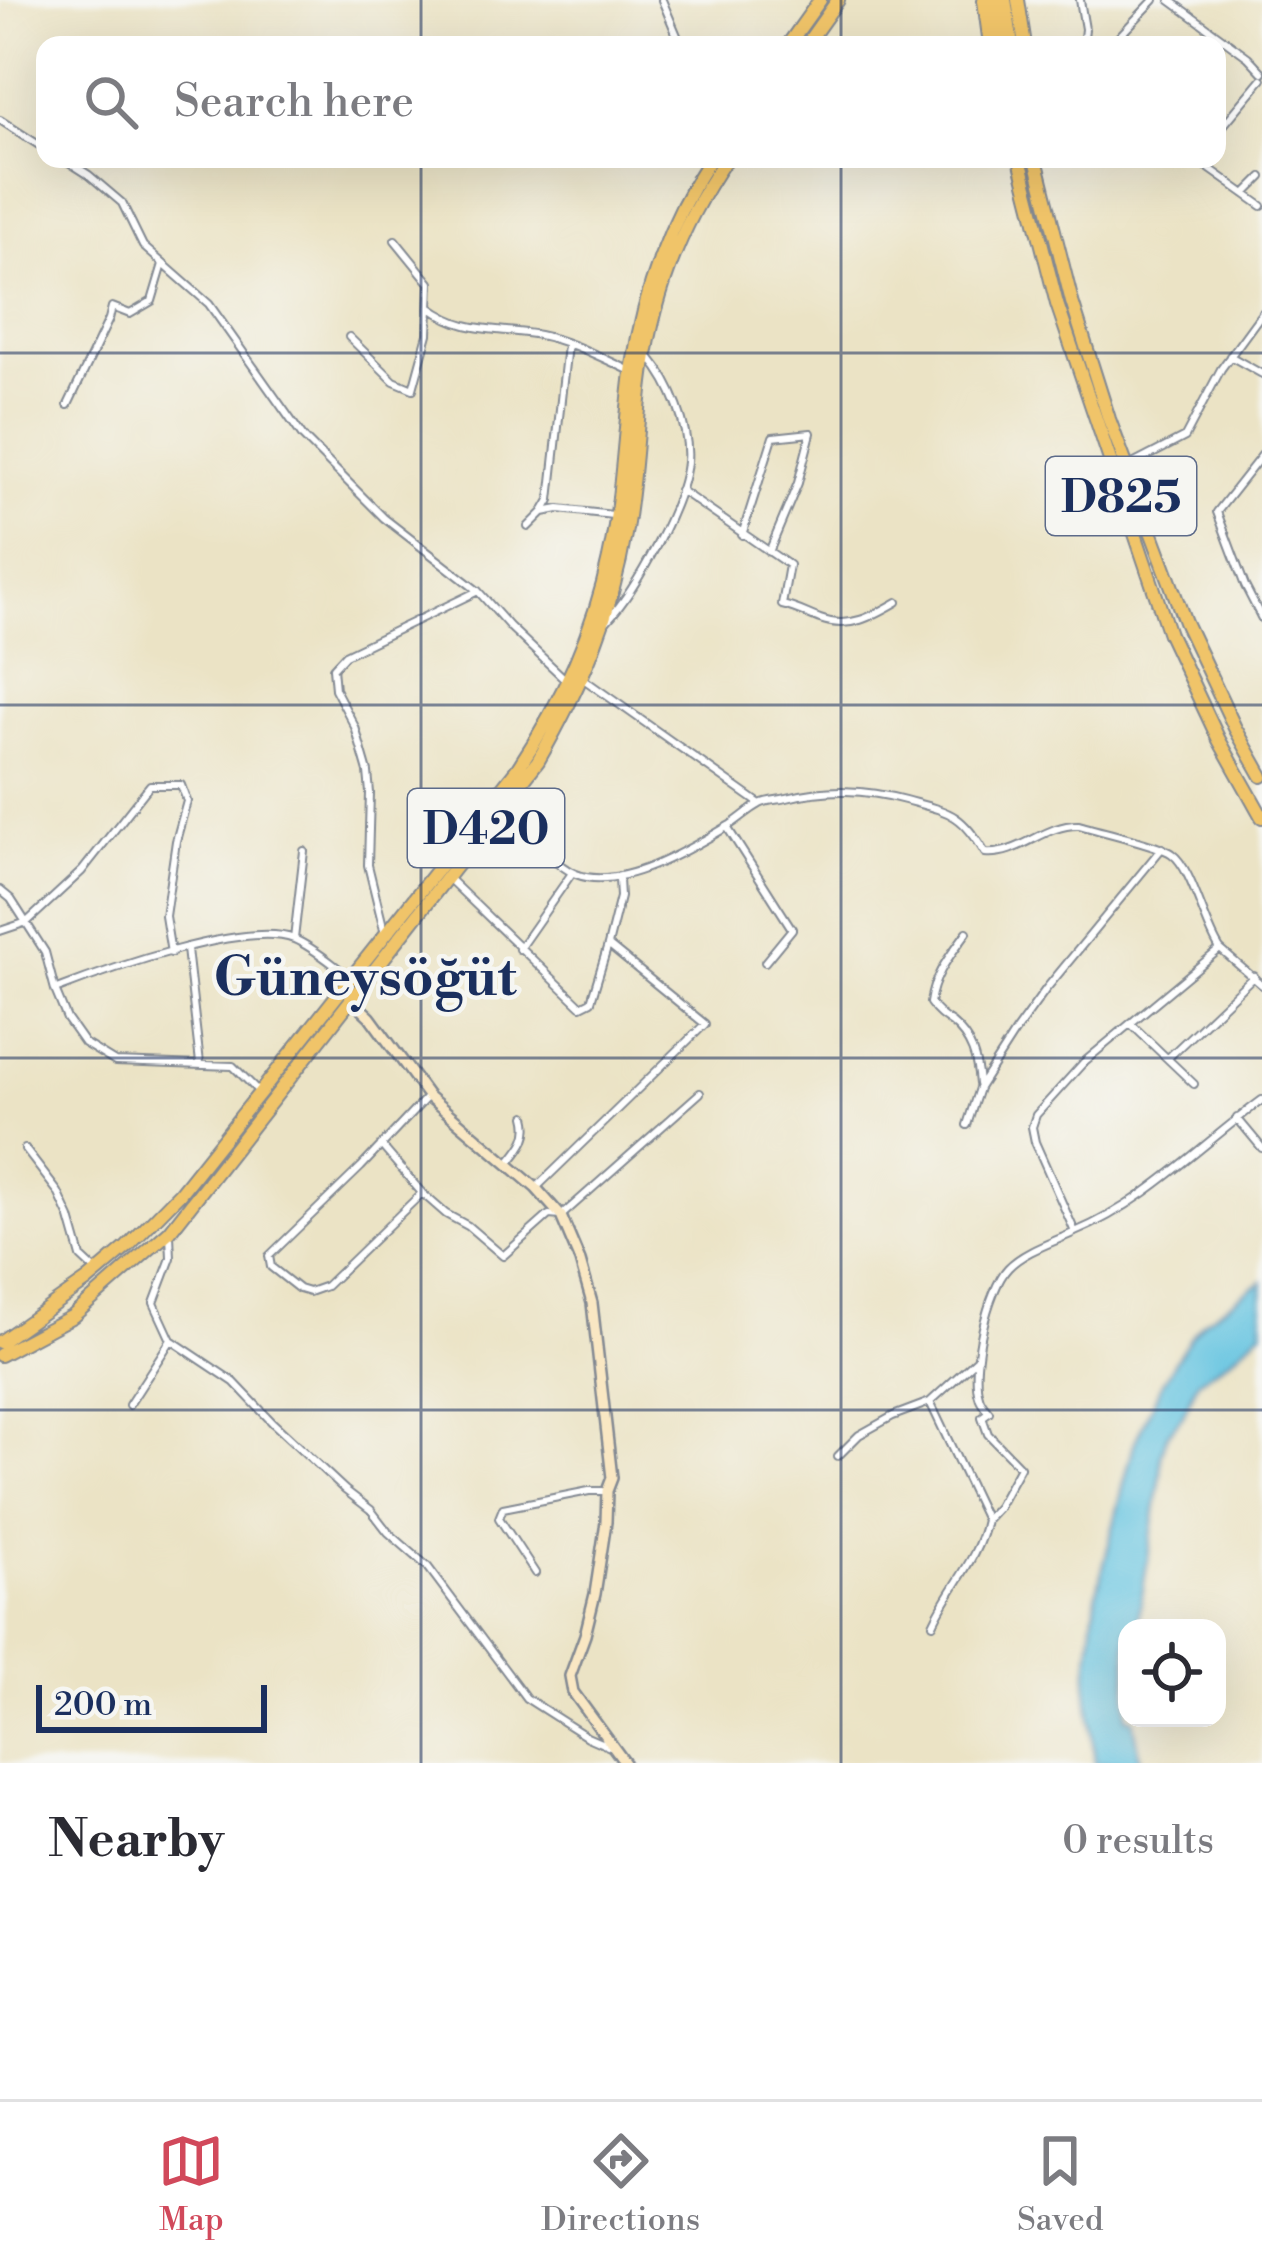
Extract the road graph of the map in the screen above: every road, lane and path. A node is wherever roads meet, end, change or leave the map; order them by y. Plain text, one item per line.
1 (662, 0) edge
2 (820, 0) edge
3 (838, 0) edge
4 (984, 0) edge
5 (994, 0) edge
6 (1005, 0) edge
7 (1018, 0) edge
8 (1080, 0) edge
9 (1154, 0) edge
10 (1170, 0) edge
11 (676, 36) edge
12 (794, 36) edge
13 (812, 36) edge
14 (989, 36) edge
15 (999, 36) edge
16 (1011, 36) edge
17 (1023, 36) edge
18 (1084, 36) edge
19 (1120, 36) edge
20 (1219, 36) edge
21 (1226, 41) edge
22 (1262, 76) edge
23 (1, 122) edge
24 (1226, 122) edge
25 (36, 143) edge
26 (77, 168) edge
27 (705, 168) edge
28 (721, 168) edge
29 (1022, 168) edge
30 (1039, 168) edge
31 (1209, 168) edge
32 (1262, 177) edge
33 (1245, 194) junction
34 (1262, 206) edge
35 (395, 240) dead end
36 (164, 264) junction
37 (429, 307) junction
38 (1262, 313) edge
39 (349, 337) dead end
40 (567, 345) junction
41 (646, 353) junction
42 (1230, 356) junction
43 (632, 371) junction
44 (1262, 374) edge
45 (68, 405) dead end
46 (1262, 454) edge
47 (1127, 467) junction
48 (680, 490) junction
49 (542, 512) junction
50 (616, 516) junction
51 (528, 527) dead end
52 (742, 535) junction
53 (769, 553) junction
54 (478, 591) junction
55 (897, 602) dead end
56 (1262, 619) edge
57 (605, 624) junction
58 (582, 678) junction
59 (567, 681) junction
60 (1237, 772) junction
61 (1262, 776) edge
62 (506, 803) junction
63 (760, 804) junction
64 (1262, 818) edge
65 (727, 827) junction
66 (1262, 830) edge
67 (1162, 848) junction
68 (304, 851) dead end
69 (572, 873) junction
70 (447, 878) junction
71 (619, 878) junction
72 (0, 890) edge
73 (27, 922) junction
74 (0, 931) edge
75 (967, 932) dead end
76 (385, 934) junction
77 (294, 939) junction
78 (608, 945) junction
79 (188, 949) junction
80 (519, 949) junction
81 (1220, 950) junction
82 (172, 952) junction
83 (765, 962) dead end
84 (1254, 976) junction
85 (351, 978) junction
86 (1262, 985) edge
87 (55, 990) junction
88 (350, 998) junction
89 (1131, 1024) junction
90 (1168, 1058) junction
91 (200, 1063) junction
92 (1194, 1084) dead end
93 (980, 1088) junction
94 (261, 1093) junction
95 (700, 1093) dead end
96 (428, 1096) junction
97 (1262, 1100) edge
98 (526, 1116) dead end
99 (1237, 1118) junction
100 (967, 1125) dead end
101 (382, 1145) junction
102 (1262, 1148) edge
103 (25, 1149) dead end
104 (508, 1164) junction
105 (536, 1189) junction
106 (422, 1192) junction
107 (561, 1216) junction
108 (170, 1231) junction
109 (1075, 1232) junction
110 (98, 1272) junction
111 (171, 1340) junction
112 (0, 1342) edge
113 (0, 1355) edge
114 (976, 1360) junction
115 (930, 1402) junction
116 (129, 1405) dead end
117 (838, 1456) dead end
118 (607, 1491) junction
119 (986, 1520) junction
120 (535, 1573) dead end
121 (933, 1624) dead end
122 (614, 1748) junction
123 (625, 1763) edge

1 - 11 street
2 - 12 highway
3 - 13 highway
4 - 14 highway
5 - 15 highway
6 - 16 highway
7 - 17 highway
8 - 18 street
9 - 19 street
10 - 20 street
21 - 22 street
22 - 24 street
23 - 25 street
26 - 36 street
27 - 43 highway, D420
28 - 41 highway, D420
29 - 60 highway, D825
30 - 47 highway, D825
31 - 33 street
32 - 33 street
33 - 34 street
35 - 37 street
36 - 45 street
36 - 54 street
37 - 39 street
37 - 40 street
38 - 42 street
40 - 43 street
40 - 49 street
41 - 48 street
41 - 57 highway, D420
42 - 44 street
42 - 47 street
43 - 50 highway, D420
46 - 56 street
47 - 61 highway, D825
48 - 52 street
48 - 57 street
49 - 50 street
49 - 51 street
50 - 59 highway, D420
52 - 53 street
52 - 53 street
53 - 55 street
54 - 59 street
54 - 76 street
57 - 58 highway, D420
58 - 62 highway, D420
58 - 63 street
59 - 76 highway, D420
60 - 64 highway, D825
60 - 66 highway
62 - 69 street
62 - 70 highway, D420
63 - 65 street
63 - 67 street
65 - 71 street
65 - 83 street
67 - 81 street
67 - 93 street
68 - 77 street
69 - 71 street
69 - 80 street
70 - 80 street
70 - 88 highway, D420
71 - 78 street
72 - 73 street
73 - 74 street
73 - 82 street
73 - 87 street
75 - 93 street
76 - 85 highway, D420
77 - 79 street
77 - 85 street
78 - 80 street
78 - 105 street
79 - 82 street
79 - 91 street
81 - 84 street
81 - 89 street
82 - 87 street
84 - 86 street
84 - 90 street
85 - 94 highway, D420
87 - 91 street
88 - 96 street
88 - 108 highway, D420
89 - 90 street
89 - 109 street
90 - 92 street
91 - 94 street
93 - 100 street
94 - 110 highway, D420
95 - 107 street
96 - 101 street
96 - 104 street
97 - 99 street
98 - 104 street
99 - 102 street
99 - 109 street
101 - 106 street
101 - 106 street
103 - 110 street
104 - 105 street
105 - 107 street
106 - 107 street
107 - 118 street
108 - 111 street
108 - 113 highway, D420
109 - 114 street
110 - 112 highway, D420
111 - 116 street
111 - 122 street
114 - 115 street
114 - 119 street
115 - 117 street
115 - 119 street
118 - 120 street
118 - 122 street
119 - 121 street
122 - 123 street

